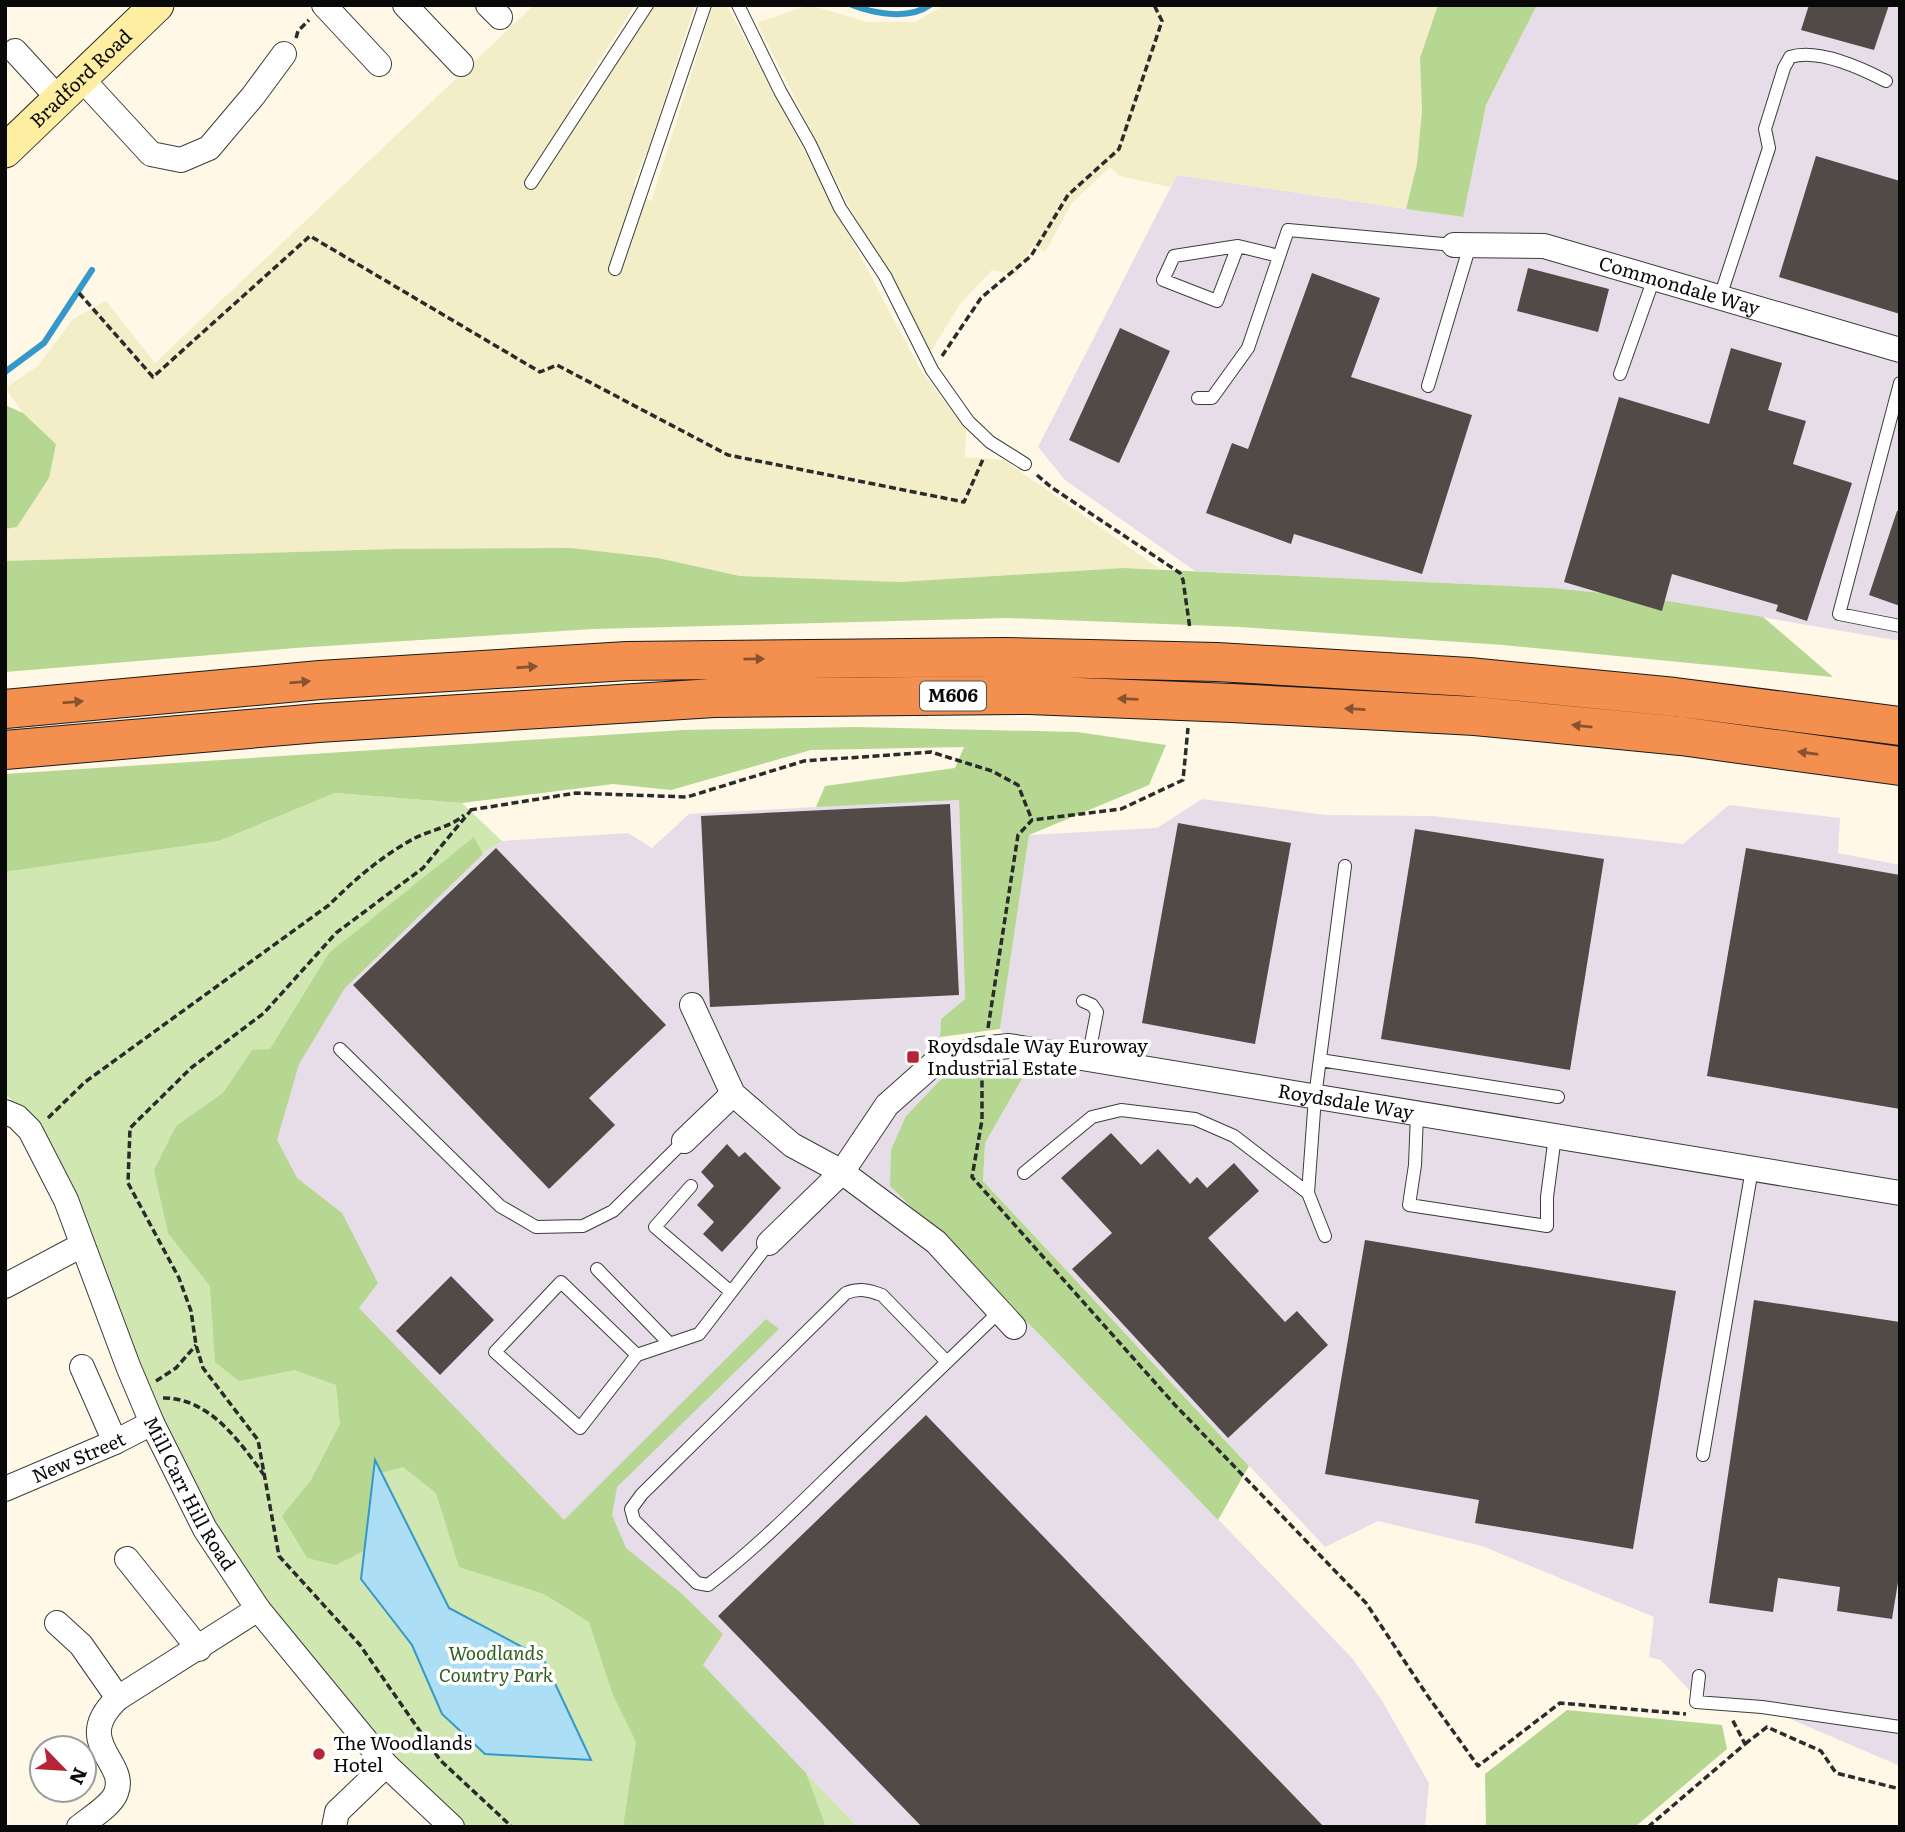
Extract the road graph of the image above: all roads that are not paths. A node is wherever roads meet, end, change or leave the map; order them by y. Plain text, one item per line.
1 (157, 5) edge
2 (324, 5) edge
3 (405, 5) edge
4 (647, 5) edge
5 (705, 5) edge
6 (738, 5) edge
7 (15, 51) dead end
8 (284, 54) road end
9 (379, 64) dead end
10 (461, 64) dead end
11 (1886, 81) dead end
12 (70, 89) junction
13 (7, 145) edge
14 (531, 183) dead end
15 (1462, 245) junction
16 (1238, 246) junction
17 (1279, 256) junction
18 (615, 269) dead end
19 (1654, 278) junction
20 (1720, 297) junction
21 (1900, 349) edge
22 (1620, 374) dead end
23 (1900, 383) edge
24 (1428, 386) dead end
25 (1198, 398) dead end
26 (1025, 464) road end
27 (1900, 626) edge
28 (5, 709) edge
29 (1900, 726) edge
30 (5, 750) edge
31 (1852, 759) junction
32 (1900, 766) edge
33 (1900, 773) edge
34 (1345, 866) dead end
35 (688, 1000) dead end
36 (1083, 1001) dead end
37 (340, 1049) dead end
38 (1088, 1059) junction
39 (1320, 1060) junction
40 (733, 1094) junction
41 (1315, 1097) junction
42 (1558, 1097) dead end
43 (5, 1112) edge
44 (1417, 1114) junction
45 (1555, 1136) junction
46 (684, 1142) joint
47 (1752, 1169) junction
48 (842, 1172) junction
49 (1024, 1173) dead end
50 (691, 1186) dead end
51 (1308, 1193) junction
52 (1900, 1193) edge
53 (1325, 1236) dead end
54 (769, 1243) joint
55 (82, 1245) junction
56 (597, 1269) dead end
57 (5, 1286) edge
58 (731, 1292) junction
59 (1007, 1319) joint
60 (670, 1344) junction
61 (637, 1355) junction
62 (947, 1362) junction
63 (82, 1367) dead end
64 (152, 1423) junction
65 (115, 1443) junction
66 (1703, 1455) dead end
67 (5, 1489) edge
68 (127, 1559) dead end
69 (258, 1609) junction
70 (57, 1623) dead end
71 (199, 1649) junction
72 (1699, 1675) dead end
73 (118, 1698) junction
74 (1900, 1727) edge
75 (386, 1765) junction
76 (79, 1827) edge
77 (334, 1827) edge
78 (452, 1827) edge

1 - 12 street, Bradford Road
2 - 9 street
3 - 10 street
4 - 14 lane
5 - 18 lane
6 - 26 lane
7 - 12 street
8 - 12 street
11 - 20 lane
12 - 13 street, Bradford Road
15 - 17 lane
15 - 19 street, Commondale Way
15 - 24 lane
16 - 16 lane
16 - 17 lane
17 - 25 lane
19 - 20 street, Commondale Way
19 - 22 lane
20 - 21 street, Commondale Way
23 - 27 lane
28 -> 29 highway, M606
31 -> 30 highway, M606
31 - 32 highway, M606
31 - 33 highway, M606
34 - 39 lane
35 - 40 street
36 - 38 lane
37 - 46 lane
38 - 41 street, Roydsdale Way
38 - 48 street, Roydsdale Way
39 - 41 lane
39 - 42 lane
40 - 46 street
40 - 48 street
41 - 44 street, Roydsdale Way
41 - 51 lane
43 - 55 street, Mill Carr Hill Road
44 - 45 street, Roydsdale Way
44 - 45 lane
45 - 47 street, Roydsdale Way
47 - 52 street, Roydsdale Way
47 - 66 lane
48 - 54 street, Roydsdale Way
48 - 59 street
49 - 51 lane
50 - 58 lane
51 - 53 lane
54 - 58 lane
55 - 57 street
55 - 64 street, Mill Carr Hill Road
56 - 60 lane
58 - 60 lane
59 - 62 lane
60 - 61 lane
61 - 61 lane
62 - 62 lane
63 - 65 street
64 - 65 street, New Street
64 - 69 street, Mill Carr Hill Road
65 - 67 street, New Street
68 - 71 street
69 - 71 street
69 - 75 street, Mill Carr Hill Road
70 - 73 street
71 - 73 street
72 - 74 lane
73 - 76 street
75 - 77 street
75 - 78 street, Mill Carr Hill Road

